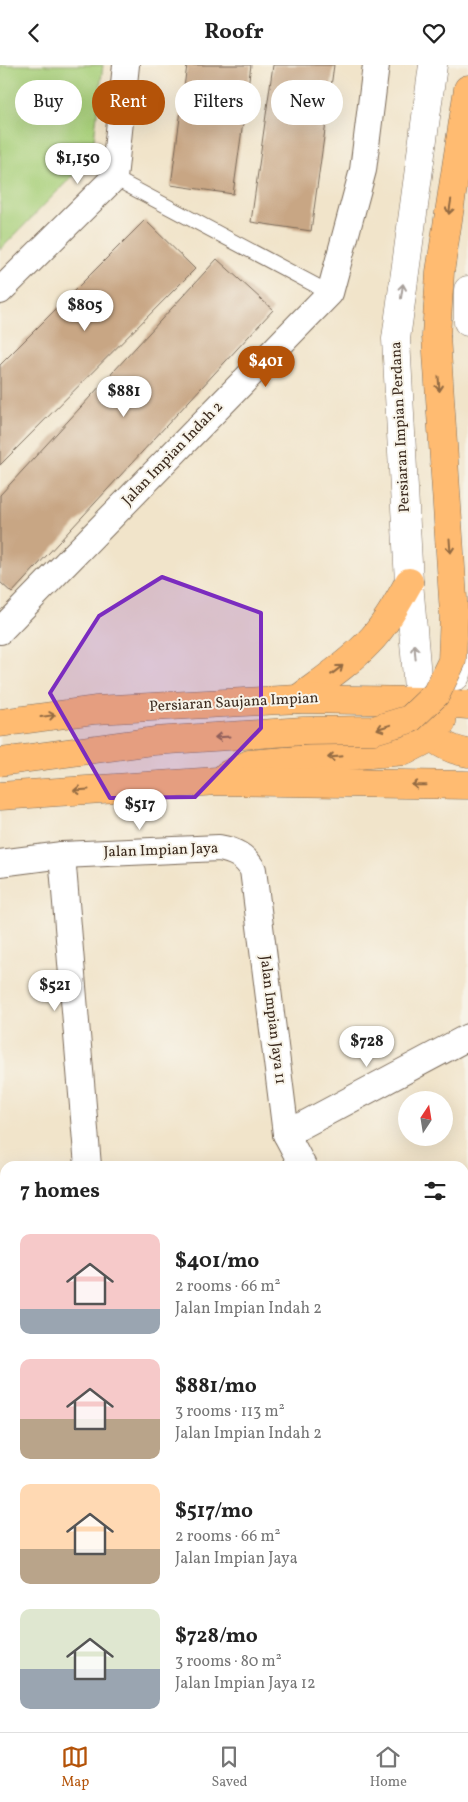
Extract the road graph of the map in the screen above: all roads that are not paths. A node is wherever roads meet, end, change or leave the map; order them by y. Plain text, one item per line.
1 (126, 65) edge
2 (376, 65) edge
3 (433, 65) edge
4 (468, 89) edge
5 (114, 178) junction
6 (468, 290) edge
7 (0, 291) edge
8 (330, 293) junction
9 (468, 322) edge
10 (409, 582) junction
11 (0, 631) edge
12 (468, 634) edge
13 (298, 699) junction
14 (444, 703) edge
15 (0, 723) edge
16 (432, 737) junction
17 (468, 753) edge
18 (0, 762) edge
19 (217, 781) junction
20 (468, 785) edge
21 (0, 796) edge
22 (62, 855) junction
23 (0, 863) edge
24 (253, 870) joint
25 (468, 1037) edge
26 (286, 1134) junction
27 (88, 1161) edge
28 (300, 1161) edge

1 - 5 street
2 - 8 street, Jalan Impian Indah 2
10 -> 3 street, Persiaran Impian Perdana
4 -> 18 highway, bridge
5 - 7 street
5 - 8 lane
6 - 9 street
8 - 11 street, Jalan Impian Indah 2
13 -> 10 highway
14 -> 10 street, Persiaran Impian Perdana
12 - 14 street
13 - 14 highway, Persiaran Saujana Impian
15 -> 13 highway, Persiaran Saujana Impian
14 - 16 highway
16 - 17 highway
16 -> 19 highway
20 -> 19 highway
19 -> 21 highway
22 - 23 street, Jalan Impian Jaya
22 - 24 street, Jalan Impian Jaya
22 - 27 street
24 - 26 street, Jalan Impian Jaya 11
25 - 26 street
26 - 28 street, Jalan Impian Jaya 11

